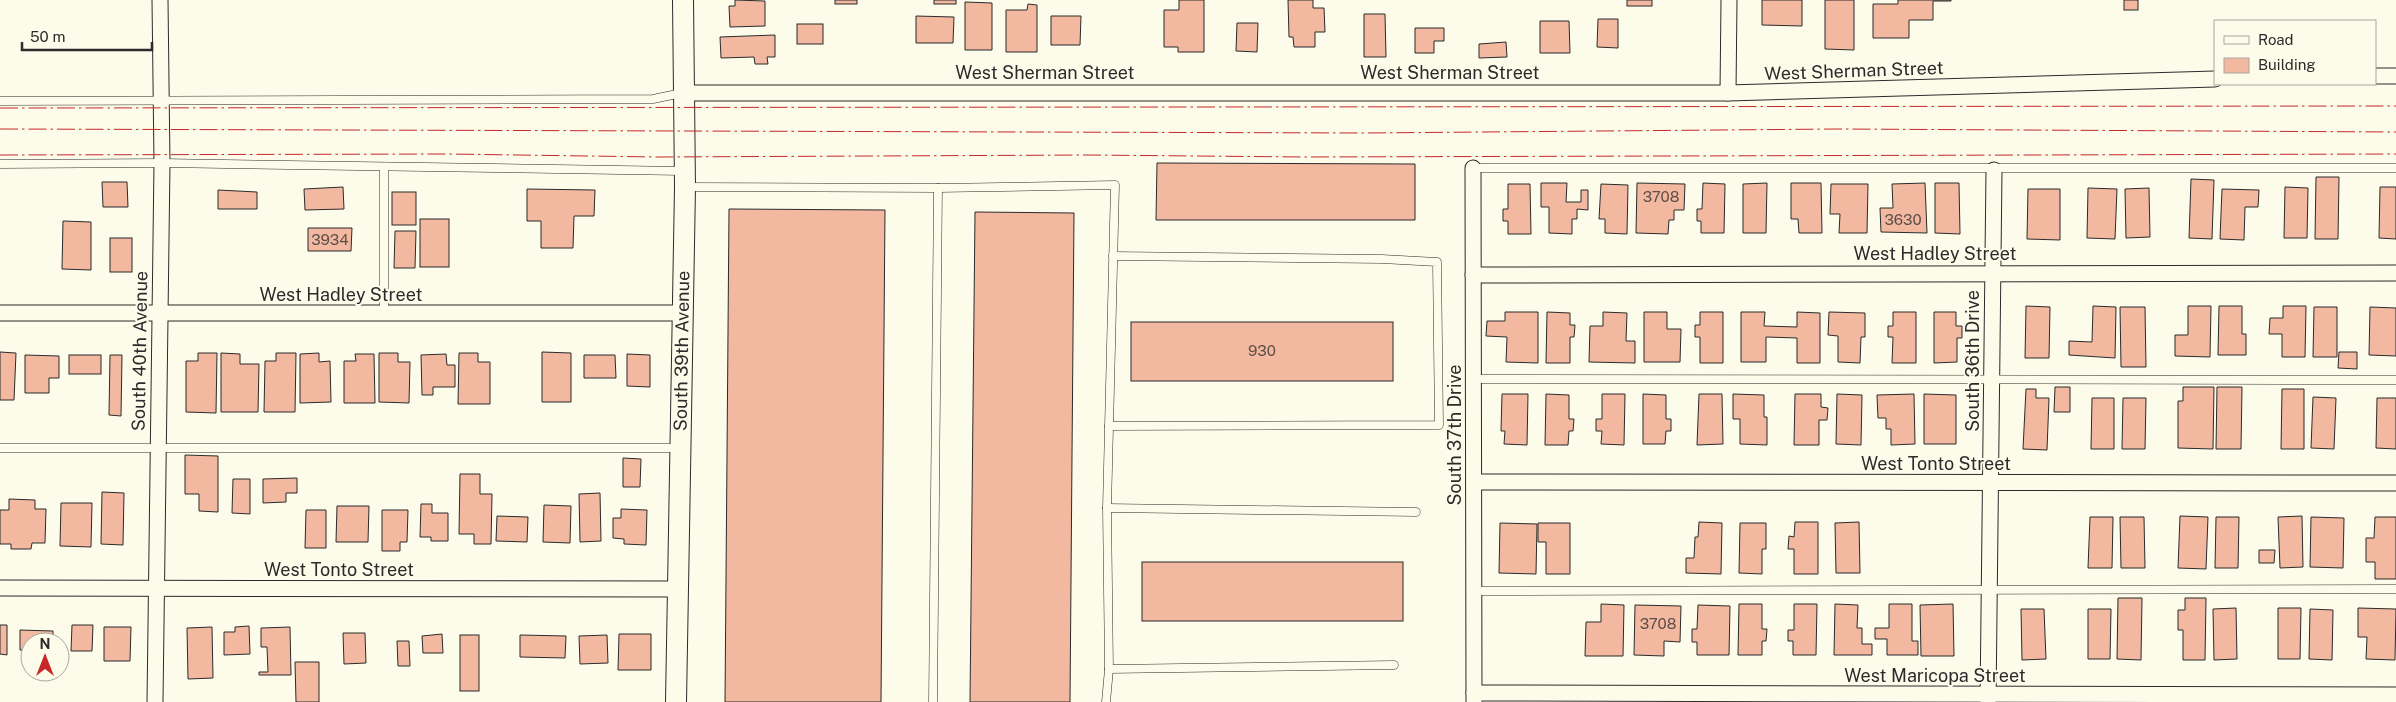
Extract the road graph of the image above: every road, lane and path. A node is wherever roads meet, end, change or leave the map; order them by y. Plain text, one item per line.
1 (160, 0) edge
2 (683, 0) edge
3 (1729, 0) edge
4 (2376, 76) edge
5 (2396, 76) edge
6 (2214, 80) edge
7 (684, 93) junction
8 (1728, 93) junction
9 (0, 101) edge
10 (162, 102) junction
11 (0, 164) edge
12 (162, 164) junction
13 (384, 167) junction
14 (1473, 168) joint
15 (2396, 168) edge
16 (1994, 170) junction
17 (685, 179) junction
18 (938, 188) junction
19 (1114, 256) junction
20 (1992, 273) junction
21 (2396, 273) edge
22 (1474, 275) junction
23 (0, 313) edge
24 (160, 313) junction
25 (384, 313) junction
26 (683, 313) junction
27 (1474, 379) junction
28 (2396, 380) edge
29 (1991, 381) junction
30 (1109, 426) junction
31 (0, 448) edge
32 (158, 448) junction
33 (680, 448) junction
34 (1475, 482) junction
35 (1992, 483) junction
36 (2396, 483) edge
37 (1107, 508) junction
38 (1416, 512) dead end
39 (0, 588) edge
40 (155, 588) junction
41 (677, 588) junction
42 (1989, 588) junction
43 (2396, 589) edge
44 (1474, 591) junction
45 (1394, 665) dead end
46 (1109, 669) junction
47 (2396, 695) edge
48 (1474, 698) edge
49 (1988, 698) edge
50 (154, 702) edge
51 (676, 702) edge
52 (933, 702) edge
53 (1106, 702) edge

1 - 10 street, South 40th Avenue
2 - 7 street, South 39th Avenue
3 - 8 street
4 - 5 street
6 - 8 street, West Sherman Street
7 - 8 street, West Sherman Street
7 - 10 lane
7 - 17 street, South 39th Avenue
9 - 10 lane
10 - 12 street, South 40th Avenue
11 - 12 lane
12 - 13 lane
12 - 24 street, South 40th Avenue
13 - 17 lane
13 - 25 lane
14 - 16 lane
14 - 22 street, South 37th Drive
15 - 16 lane
16 - 20 street, South 36th Drive
17 - 18 lane
17 - 26 street, South 39th Avenue
18 - 19 lane
18 - 52 lane
19 - 30 lane
19 - 30 lane
20 - 21 street, West Hadley Street
20 - 22 street, West Hadley Street
20 - 29 street, South 36th Drive
22 - 27 street, South 37th Drive
23 - 24 street, West Hadley Street
24 - 25 street, West Hadley Street
24 - 32 street, South 40th Avenue
25 - 26 street, West Hadley Street
26 - 33 street, South 39th Avenue
27 - 29 lane
27 - 34 street, South 37th Drive
28 - 29 lane
29 - 35 street, South 36th Drive
30 - 37 lane
31 - 32 lane
32 - 33 lane
32 - 40 street, South 40th Avenue
33 - 41 street, South 39th Avenue
34 - 35 street, West Tonto Street
34 - 44 street, South 37th Drive
35 - 36 street, West Tonto Street
35 - 42 street, South 36th Drive
37 - 38 lane
37 - 46 lane
39 - 40 street, West Tonto Street
40 - 41 street, West Tonto Street
40 - 50 street, South 40th Avenue
41 - 51 street, South 39th Avenue
42 - 43 lane
42 - 44 lane
42 - 49 street, South 36th Drive
44 - 48 street, South 37th Drive
45 - 46 lane
46 - 53 lane
47 - 49 street, West Maricopa Street
48 - 49 street, West Maricopa Street

